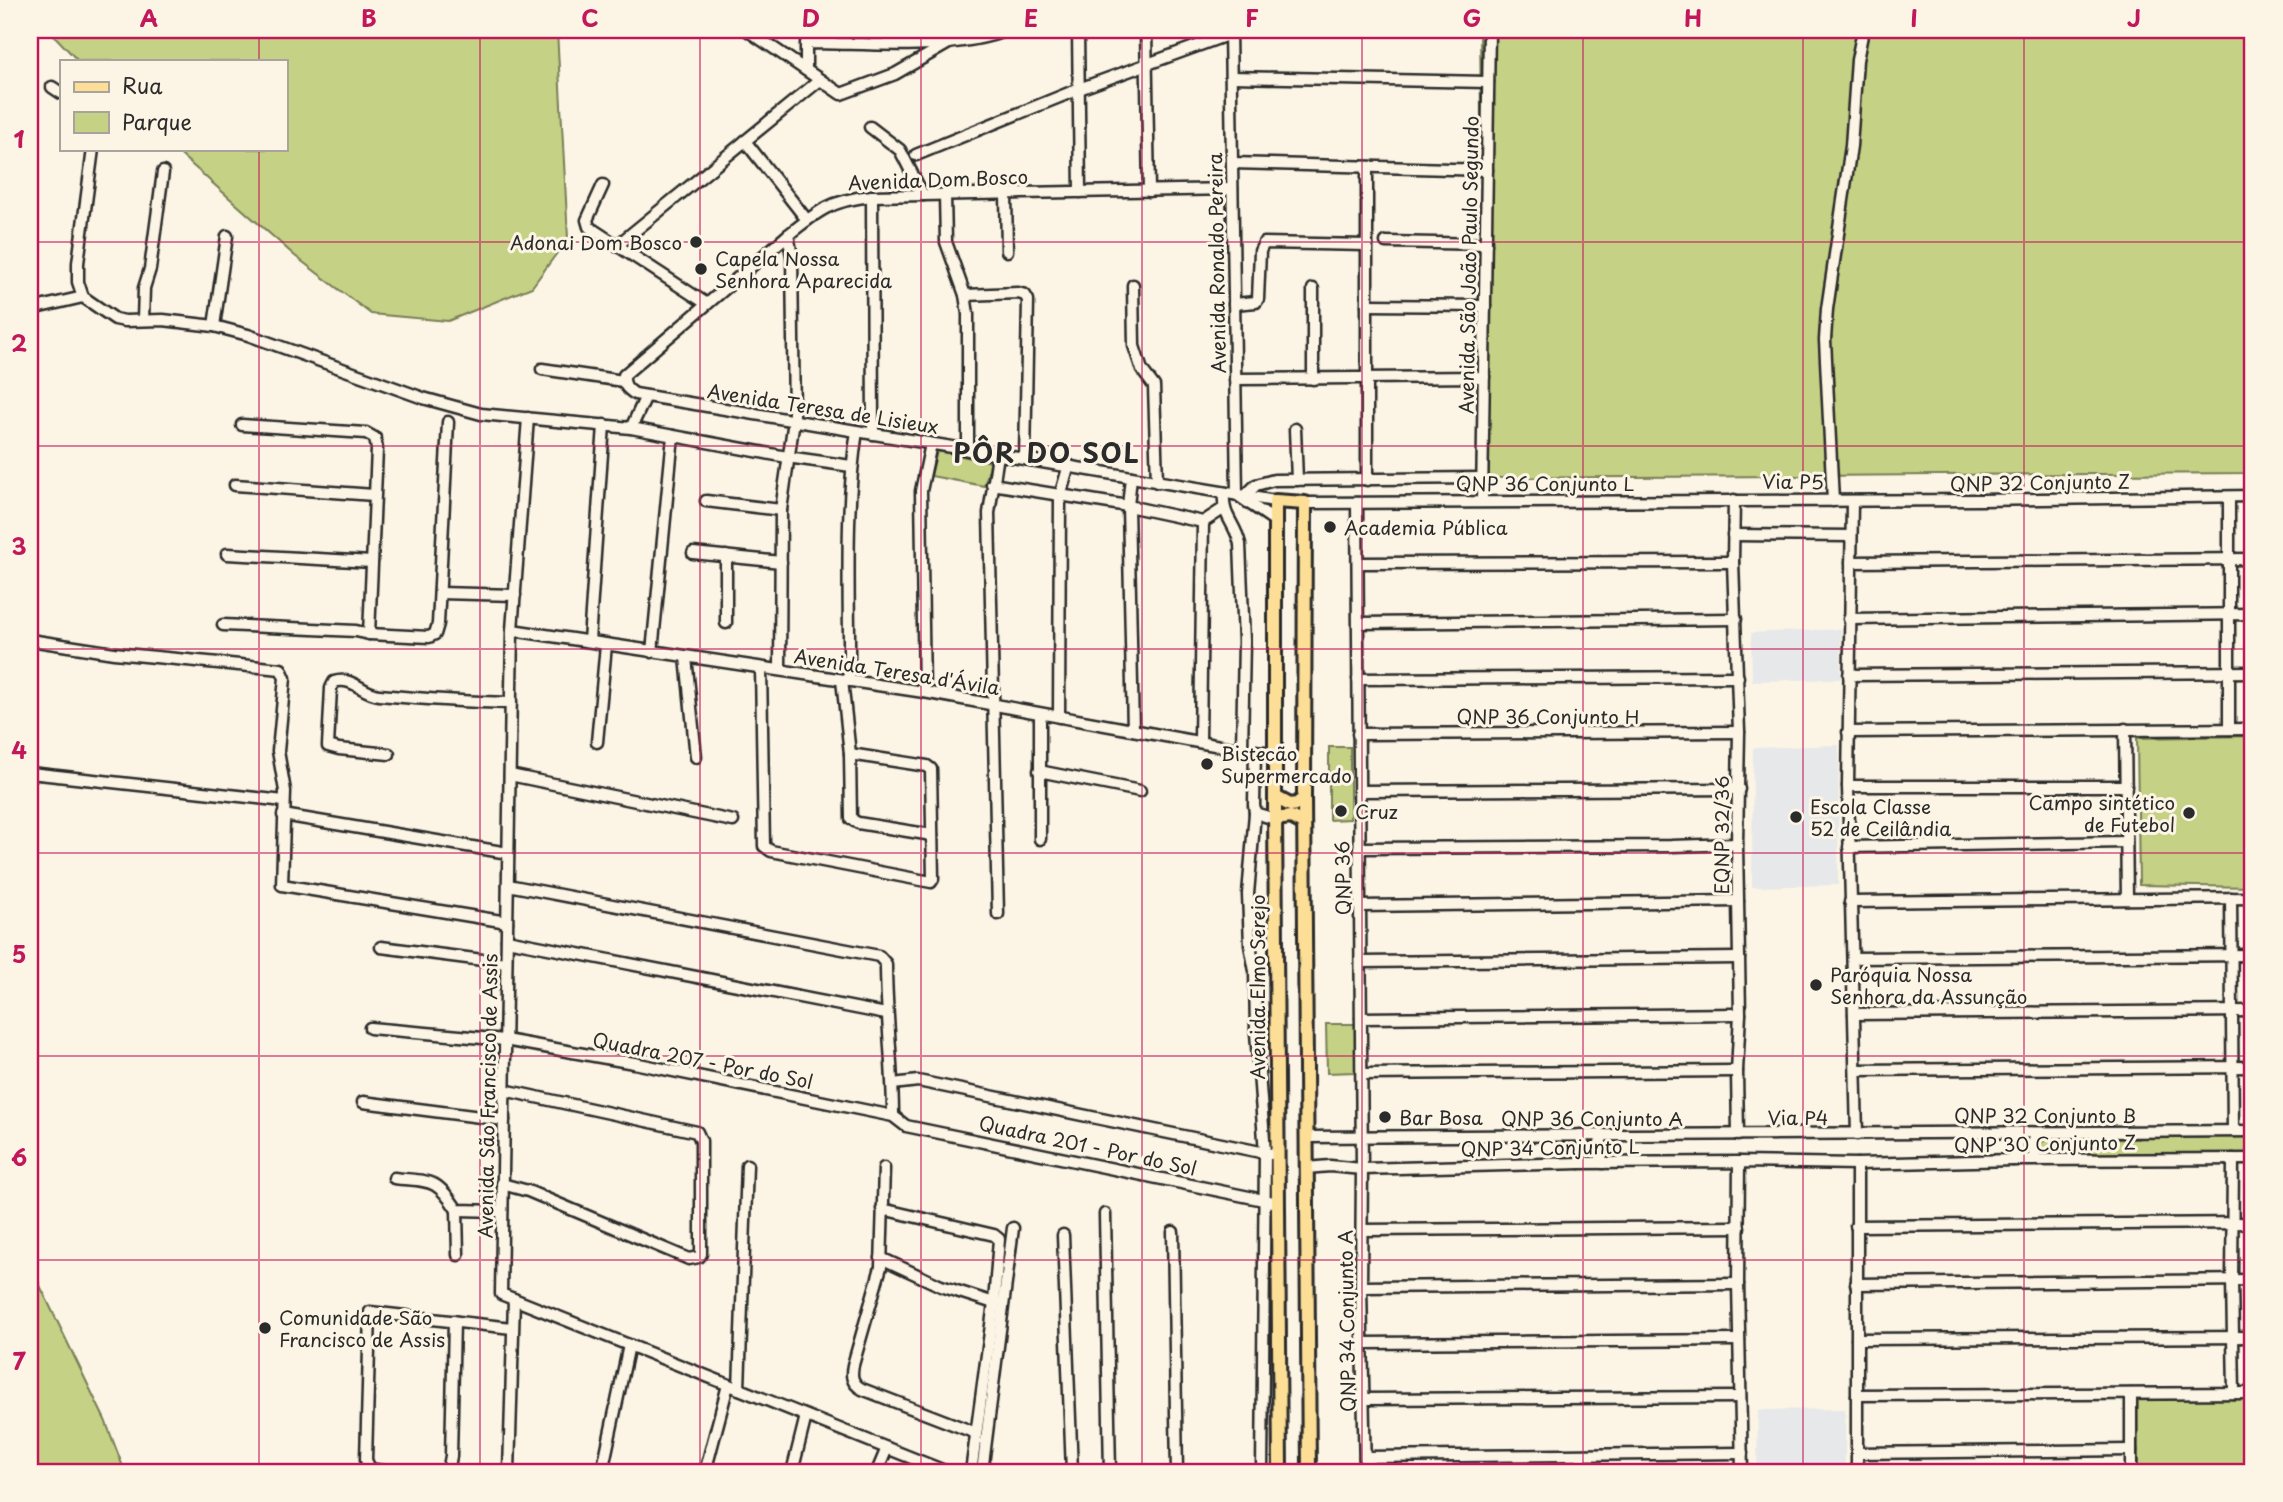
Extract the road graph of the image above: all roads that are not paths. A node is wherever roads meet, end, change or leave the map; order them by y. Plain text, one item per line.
1 (747, 30) edge
2 (806, 30) edge
3 (1008, 30) edge
4 (1078, 30) edge
5 (1146, 30) edge
6 (1489, 30) edge
7 (1863, 30) edge
8 (1230, 32) edge
9 (806, 43) junction
10 (949, 43) junction
11 (1146, 65) junction
12 (806, 70) junction
13 (1231, 78) junction
14 (820, 80) junction
15 (1488, 82) junction
16 (1079, 89) junction
17 (870, 127) dead end
18 (745, 141) junction
19 (93, 150) edge
20 (916, 155) dead end
21 (1232, 163) junction
22 (1367, 167) junction
23 (1487, 170) junction
24 (163, 172) dead end
25 (603, 186) dead end
26 (1233, 189) junction
27 (1149, 191) junction
28 (1080, 192) junction
29 (1006, 194) junction
30 (923, 195) junction
31 (945, 195) junction
32 (872, 196) junction
33 (807, 220) junction
34 (788, 235) junction
35 (227, 236) dead end
36 (1386, 242) dead end
37 (620, 243) dead end
38 (1486, 244) junction
39 (1367, 245) junction
40 (1007, 251) dead end
41 (1133, 285) dead end
42 (1313, 289) dead end
43 (965, 295) junction
44 (83, 297) junction
45 (1234, 303) junction
46 (707, 304) junction
47 (30, 305) edge
48 (1367, 305) junction
49 (1485, 306) junction
50 (144, 320) junction
51 (214, 326) junction
52 (542, 369) dead end
53 (1484, 377) junction
54 (624, 378) junction
55 (1368, 378) junction
56 (1235, 379) junction
57 (1313, 379) junction
58 (646, 396) junction
59 (528, 418) junction
60 (793, 420) junction
61 (448, 422) dead end
62 (242, 425) dead end
63 (604, 425) junction
64 (631, 428) junction
65 (1295, 429) dead end
66 (857, 431) junction
67 (873, 434) junction
68 (673, 436) junction
69 (931, 444) junction
70 (968, 450) junction
71 (998, 455) junction
72 (787, 457) junction
73 (1025, 459) junction
74 (852, 466) junction
75 (1069, 466) junction
76 (1130, 477) junction
77 (1482, 478) junction
78 (1297, 480) junction
79 (1367, 480) junction
80 (1157, 481) junction
81 (992, 484) junction
82 (234, 485) dead end
83 (1224, 494) junction
84 (374, 495) junction
85 (1060, 496) junction
86 (1241, 496) junction
87 (2253, 496) edge
88 (2229, 497) junction
89 (1482, 500) junction
90 (1734, 500) junction
91 (706, 501) dead end
92 (1275, 501) junction
93 (1833, 501) junction
94 (1852, 501) junction
95 (1305, 503) junction
96 (1357, 503) junction
97 (1128, 506) junction
98 (1223, 509) junction
99 (781, 510) junction
100 (1275, 521) junction
101 (1203, 522) junction
102 (1733, 535) junction
103 (1851, 536) junction
104 (693, 553) dead end
105 (227, 554) dead end
106 (726, 555) junction
107 (2229, 559) junction
108 (2253, 559) edge
109 (372, 562) junction
110 (781, 562) junction
111 (1733, 562) junction
112 (1851, 562) junction
113 (1358, 564) junction
114 (440, 593) junction
115 (515, 595) junction
116 (2228, 614) junction
117 (2253, 614) edge
118 (1736, 618) junction
119 (1850, 618) junction
120 (726, 623) dead end
121 (1359, 623) junction
122 (223, 625) dead end
123 (512, 630) junction
124 (369, 634) junction
125 (30, 640) edge
126 (589, 641) junction
127 (606, 645) junction
128 (652, 652) junction
129 (686, 657) junction
130 (761, 668) junction
131 (780, 670) junction
132 (2228, 672) junction
133 (2253, 672) edge
134 (1849, 675) junction
135 (1738, 677) junction
136 (1358, 679) junction
137 (845, 680) junction
138 (924, 692) junction
139 (511, 703) junction
140 (992, 704) junction
141 (1040, 713) junction
142 (1059, 717) junction
143 (2125, 729) junction
144 (2229, 729) junction
145 (2253, 729) edge
146 (1133, 730) junction
147 (1739, 732) junction
148 (1848, 732) junction
149 (1358, 734) junction
150 (1200, 741) junction
151 (597, 742) dead end
152 (1242, 750) junction
153 (1255, 751) junction
154 (1276, 753) junction
155 (389, 754) dead end
156 (850, 754) junction
157 (696, 757) dead end
158 (1039, 771) junction
159 (30, 773) edge
160 (510, 775) junction
161 (1848, 786) junction
162 (2126, 786) junction
163 (1739, 789) junction
164 (1140, 790) dead end
165 (1359, 791) junction
166 (1275, 797) junction
167 (1304, 798) junction
168 (284, 801) junction
169 (1255, 813) junction
170 (283, 815) junction
171 (1275, 819) junction
172 (733, 821) dead end
173 (1304, 824) junction
174 (932, 835) junction
175 (1040, 839) dead end
176 (2126, 842) junction
177 (1737, 844) junction
178 (1849, 847) junction
179 (1359, 848) junction
180 (508, 853) junction
181 (508, 885) junction
182 (2231, 898) junction
183 (2253, 898) edge
184 (2127, 899) junction
185 (1738, 901) junction
186 (1850, 902) junction
187 (1360, 906) junction
188 (998, 914) dead end
189 (507, 922) junction
190 (507, 940) junction
191 (381, 947) dead end
192 (2230, 955) junction
193 (2253, 955) edge
194 (1739, 958) junction
195 (1853, 958) junction
196 (1361, 962) junction
197 (506, 963) junction
198 (2231, 1011) junction
199 (2253, 1011) edge
200 (886, 1014) junction
201 (1740, 1014) junction
202 (1854, 1014) junction
203 (1361, 1018) junction
204 (370, 1028) dead end
205 (505, 1040) junction
206 (2253, 1067) edge
207 (2232, 1068) junction
208 (1856, 1070) junction
209 (1737, 1071) junction
210 (1362, 1074) junction
211 (893, 1084) junction
212 (504, 1090) junction
213 (363, 1102) dead end
214 (893, 1116) junction
215 (504, 1121) junction
216 (2232, 1131) junction
217 (2253, 1131) edge
218 (2040, 1132) junction
219 (2015, 1133) junction
220 (1857, 1134) junction
221 (1580, 1135) junction
222 (1603, 1135) junction
223 (1738, 1135) junction
224 (1306, 1137) junction
225 (1362, 1138) junction
226 (1271, 1154) junction
227 (2233, 1159) junction
228 (2253, 1159) edge
229 (2012, 1160) junction
230 (2039, 1160) junction
231 (1739, 1162) junction
232 (1580, 1163) junction
233 (1603, 1163) junction
234 (1857, 1164) junction
235 (747, 1165) dead end
236 (884, 1168) dead end
237 (1306, 1168) junction
238 (1362, 1169) junction
239 (394, 1178) dead end
240 (502, 1184) junction
241 (1272, 1202) junction
242 (882, 1209) junction
243 (457, 1210) junction
244 (502, 1211) junction
245 (1105, 1214) dead end
246 (2232, 1223) junction
247 (2253, 1223) edge
248 (1856, 1226) junction
249 (1739, 1227) junction
250 (1013, 1228) dead end
251 (1362, 1230) junction
252 (1173, 1232) dead end
253 (1063, 1235) dead end
254 (458, 1255) dead end
255 (881, 1258) junction
256 (2232, 1280) junction
257 (2253, 1280) edge
258 (1738, 1284) junction
259 (1856, 1284) junction
260 (1361, 1287) junction
261 (514, 1299) junction
262 (994, 1303) junction
263 (454, 1321) junction
264 (512, 1328) junction
265 (2233, 1337) junction
266 (2253, 1337) edge
267 (1857, 1339) junction
268 (1739, 1340) junction
269 (1364, 1343) junction
270 (629, 1345) junction
271 (728, 1385) junction
272 (739, 1389) junction
273 (2234, 1393) junction
274 (2253, 1393) edge
275 (2131, 1394) junction
276 (1857, 1395) junction
277 (1740, 1397) junction
278 (1364, 1399) junction
279 (806, 1416) junction
280 (976, 1433) junction
281 (887, 1448) junction
282 (2131, 1450) junction
283 (1742, 1453) junction
284 (1857, 1453) junction
285 (1365, 1457) junction
286 (936, 1470) edge
287 (388, 1472) edge
288 (448, 1472) edge
289 (509, 1472) edge
290 (602, 1472) edge
291 (705, 1472) edge
292 (792, 1472) edge
293 (877, 1472) edge
294 (947, 1472) edge
295 (971, 1472) edge
296 (982, 1472) edge
297 (1072, 1472) edge
298 (1110, 1472) edge
299 (1177, 1472) edge
300 (1262, 1472) edge
301 (1280, 1472) edge
302 (1309, 1472) edge
303 (1365, 1472) edge
304 (1742, 1472) edge
305 (1857, 1472) edge
306 (2131, 1472) edge

1 - 12 street
2 - 9 street
3 - 10 street
4 - 16 street
5 - 11 street
6 - 15 street, Avenida São João Paulo Segundo
7 - 93 street
8 - 11 street
8 - 13 street, Avenida Ronaldo Pereira
9 - 10 street
9 - 12 street
10 - 14 street
11 - 16 street
11 - 27 street
12 - 14 street
13 - 15 street
13 - 21 street, Avenida Ronaldo Pereira
14 - 18 street
15 - 23 street, Avenida São João Paulo Segundo
16 - 20 street
16 - 28 street
17 - 30 street
18 - 33 street
18 - 37 street
19 - 44 street
21 - 22 street
21 - 26 street, Avenida Ronaldo Pereira
22 - 23 street
22 - 39 street
23 - 38 street, Avenida São João Paulo Segundo
24 - 50 street
25 - 46 street
26 - 27 street, Avenida Dom Bosco
26 - 45 street, Avenida Ronaldo Pereira
27 - 28 street, Avenida Dom Bosco
28 - 29 street, Avenida Dom Bosco
29 - 31 street, Avenida Dom Bosco
29 - 40 street
30 - 31 street, Avenida Dom Bosco
30 - 32 street, Avenida Dom Bosco
31 - 43 street
32 - 33 street, Avenida Dom Bosco
32 - 67 street
33 - 34 street, Avenida Dom Bosco
34 - 46 street, Avenida Dom Bosco
34 - 60 street
35 - 51 street
36 - 38 street
38 - 49 street, Avenida São João Paulo Segundo
39 - 45 street
39 - 48 street
41 - 80 street
42 - 57 street
43 - 70 street
43 - 73 street
44 - 47 street
44 - 50 street
45 - 56 street, Avenida Ronaldo Pereira
46 - 54 street, Avenida Dom Bosco
48 - 49 street
48 - 55 street
49 - 53 street, Avenida São João Paulo Segundo
50 - 51 street
51 - 59 street
52 - 54 street
53 - 55 street
53 - 77 street, Avenida São João Paulo Segundo
54 - 58 street, Avenida Teresa de Lisieux
55 - 57 street
55 - 79 street
56 - 57 street
56 - 86 street, Avenida Ronaldo Pereira
58 - 60 street, Avenida Teresa de Lisieux
58 - 64 street
59 - 63 street
59 - 115 street, Avenida São Francisco de Assis
60 - 66 street, Avenida Teresa de Lisieux
60 - 72 street
61 - 114 street
62 - 84 street
63 - 64 street
63 - 126 street
64 - 68 street
65 - 78 street
66 - 67 street, Avenida Teresa de Lisieux
66 - 74 street
67 - 69 street, Avenida Teresa de Lisieux
68 - 72 street
68 - 128 street
69 - 70 street, Avenida Teresa de Lisieux
69 - 138 street
70 - 71 street, Avenida Teresa de Lisieux
71 - 73 street, Avenida Teresa de Lisieux
71 - 81 street
72 - 74 street
72 - 99 street
73 - 75 street, Avenida Teresa de Lisieux
74 - 137 street
75 - 76 street, Avenida Teresa de Lisieux
75 - 85 street
76 - 80 street, Avenida Teresa de Lisieux
76 - 97 street
77 - 79 street
77 - 89 street, Avenida São João Paulo Segundo
78 - 79 street
78 - 86 street
80 - 83 street, Avenida Teresa de Lisieux
81 - 85 street
81 - 140 street
82 - 84 street
83 - 86 street, Avenida Teresa de Lisieux
83 - 98 street
84 - 109 street
85 - 97 street
85 - 142 street
86 - 92 street, Avenida Teresa de Lisieux
86 - 100 street
87 - 88 street, QNP 32 Conjunto Z
88 - 94 street, QNP 32 Conjunto Z
88 - 107 street
89 - 90 street, QNP 36 Conjunto L
89 - 96 street, QNP 36 Conjunto L
90 - 93 street, Via P5
90 - 102 street, EQNP 32/36
91 - 99 street
92 - 95 main road
92 - 100 main road, Avenida Elmo Serejo
93 - 94 street, Via P5
94 - 103 street
95 - 96 street
95 - 167 main road
96 - 113 street, QNP 36
97 - 101 street
97 - 146 street
98 - 101 street
98 - 152 street
99 - 110 street
100 - 154 main road, Avenida Elmo Serejo
101 - 150 street
102 - 103 street
102 - 111 street, EQNP 32/36
103 - 112 street
104 - 106 street
105 - 109 street
106 - 110 street
106 - 120 street
107 - 108 street
107 - 112 street
107 - 116 street
109 - 124 street
110 - 131 street
111 - 113 street
111 - 118 street, EQNP 32/36
112 - 119 street
113 - 121 street, QNP 36
114 - 115 street
114 - 124 street
115 - 123 street, Avenida São Francisco de Assis
116 - 117 street
116 - 119 street
116 - 132 street
118 - 121 street
118 - 135 street, EQNP 32/36
119 - 134 street
121 - 136 street, QNP 36
122 - 124 street
123 - 126 street, Avenida Teresa d'Ávila
123 - 139 street, Avenida São Francisco de Assis
125 - 168 street
126 - 127 street, Avenida Teresa d'Ávila
127 - 128 street, Avenida Teresa d'Ávila
127 - 151 street
128 - 129 street, Avenida Teresa d'Ávila
129 - 130 street, Avenida Teresa d'Ávila
129 - 157 street
130 - 131 street, Avenida Teresa d'Ávila
130 - 174 street
131 - 137 street, Avenida Teresa d'Ávila
132 - 133 street
132 - 134 street
132 - 144 street
134 - 148 street
135 - 136 street
135 - 147 street, EQNP 32/36
136 - 149 street, QNP 36
137 - 138 street, Avenida Teresa d'Ávila
137 - 156 street
138 - 140 street, Avenida Teresa d'Ávila
139 - 155 street
139 - 160 street, Avenida São Francisco de Assis
140 - 141 street, Avenida Teresa d'Ávila
140 - 188 street
141 - 142 street, Avenida Teresa d'Ávila
141 - 158 street
142 - 146 street, Avenida Teresa d'Ávila
143 - 144 street
143 - 148 street
143 - 162 street
144 - 145 street
146 - 150 street, Avenida Teresa d'Ávila
147 - 149 street, QNP 36 Conjunto H
147 - 163 street, EQNP 32/36
148 - 161 street
149 - 165 street, QNP 36
150 - 152 street, Avenida Teresa d'Ávila
152 - 153 street, Avenida Teresa d'Ávila
153 - 154 street, Avenida Teresa d'Ávila
153 - 169 street
154 - 166 main road, Avenida Elmo Serejo
156 - 174 street
156 - 174 street
158 - 164 street
158 - 175 street
159 - 168 street
160 - 172 street
160 - 180 street, Avenida São Francisco de Assis
161 - 162 street
161 - 178 street
162 - 176 street
163 - 165 street
163 - 177 street, EQNP 32/36
165 - 179 street, QNP 36
166 - 167 main road
166 - 171 main road, Avenida Elmo Serejo
167 - 173 main road
168 - 170 street
169 - 171 street
169 - 226 street
170 - 180 street
170 - 189 street
171 - 173 main road
171 - 226 main road, Avenida Elmo Serejo
173 - 224 main road
176 - 178 street
176 - 184 street
177 - 179 street
177 - 185 street, EQNP 32/36
178 - 186 street
179 - 187 street, QNP 36
180 - 181 street, Avenida São Francisco de Assis
181 - 189 street, Avenida São Francisco de Assis
181 - 200 street
182 - 183 street
182 - 184 street
182 - 192 street
184 - 186 street
185 - 187 street
185 - 194 street, EQNP 32/36
186 - 195 street
187 - 196 street, QNP 36
189 - 190 street, Avenida São Francisco de Assis
190 - 197 street, Avenida São Francisco de Assis
190 - 200 street
191 - 197 street
192 - 193 street
192 - 195 street
192 - 198 street
194 - 196 street
194 - 201 street, EQNP 32/36
195 - 202 street
196 - 203 street, QNP 36
197 - 205 street, Avenida São Francisco de Assis
198 - 199 street
198 - 202 street
198 - 207 street
200 - 211 street
201 - 203 street
201 - 209 street, EQNP 32/36
202 - 208 street
203 - 210 street, QNP 36
204 - 205 street, Quadra 207 - Por do Sol
205 - 212 street, Avenida São Francisco de Assis
205 - 214 street, Quadra 207 - Por do Sol
206 - 207 street
207 - 208 street
207 - 216 street
208 - 220 street
209 - 210 street
209 - 223 street, EQNP 32/36
210 - 225 street, QNP 36
211 - 214 street
211 - 226 street, Quadra 201 - Por do Sol
212 - 215 street, Avenida São Francisco de Assis
212 - 240 street
213 - 215 street
214 - 241 street, Quadra 201 - Por do Sol
215 - 240 street, Avenida São Francisco de Assis
216 - 217 street, QNP 32 Conjunto B
216 - 218 street, QNP 32 Conjunto B
218 - 219 street, QNP 32 Conjunto B
218 - 230 street
219 - 220 street, QNP 32 Conjunto B
219 - 229 street
220 - 223 street, Via P4
221 - 222 street, QNP 36 Conjunto A
221 - 225 street, QNP 36 Conjunto A
221 - 232 street
222 - 223 street, QNP 36 Conjunto A
222 - 233 street
224 - 225 street
224 - 237 main road
225 - 238 street, QNP 36
226 - 241 main road, Avenida Elmo Serejo
227 - 228 street, QNP 30 Conjunto Z
227 - 230 street, QNP 30 Conjunto Z
227 - 246 street
229 - 230 street, QNP 30 Conjunto Z
229 - 234 street, QNP 30 Conjunto Z
231 - 233 street, QNP 34 Conjunto L
231 - 234 street
231 - 249 street
232 - 233 street, QNP 34 Conjunto L
232 - 238 street, QNP 34 Conjunto L
234 - 248 street
235 - 272 street
236 - 242 street
237 - 238 street
237 - 302 main road
238 - 251 street, QNP 34 Conjunto A
239 - 243 street
240 - 244 street, Avenida São Francisco de Assis
241 - 300 street
241 - 301 main road, Avenida Elmo Serejo
242 - 255 street
242 - 262 street
243 - 244 street
243 - 254 street
244 - 261 street, Avenida São Francisco de Assis
245 - 298 street
246 - 247 street
246 - 248 street
246 - 256 street
248 - 259 street
249 - 251 street
249 - 258 street
250 - 296 street
251 - 260 street, QNP 34 Conjunto A
252 - 299 street
253 - 297 street
255 - 262 street
255 - 280 street
256 - 257 street
256 - 259 street
256 - 265 street
258 - 260 street
258 - 268 street
259 - 267 street
260 - 269 street, QNP 34 Conjunto A
261 - 264 street
261 - 270 street
262 - 280 street
263 - 264 street
263 - 287 street
263 - 288 street
264 - 289 street
265 - 266 street
265 - 267 street
265 - 273 street
267 - 276 street
268 - 269 street
268 - 277 street
269 - 278 street, QNP 34 Conjunto A
270 - 271 street
270 - 290 street
271 - 272 street
271 - 291 street
272 - 279 street
273 - 274 street
273 - 275 street
275 - 276 street
275 - 282 street
276 - 284 street
277 - 278 street
277 - 283 street
278 - 285 street, QNP 34 Conjunto A
279 - 281 street
279 - 292 street
280 - 295 street
281 - 286 street
281 - 293 street
282 - 284 street
282 - 306 street
283 - 285 street
283 - 304 street
284 - 305 street
285 - 303 street, QNP 34 Conjunto A
286 - 294 street

